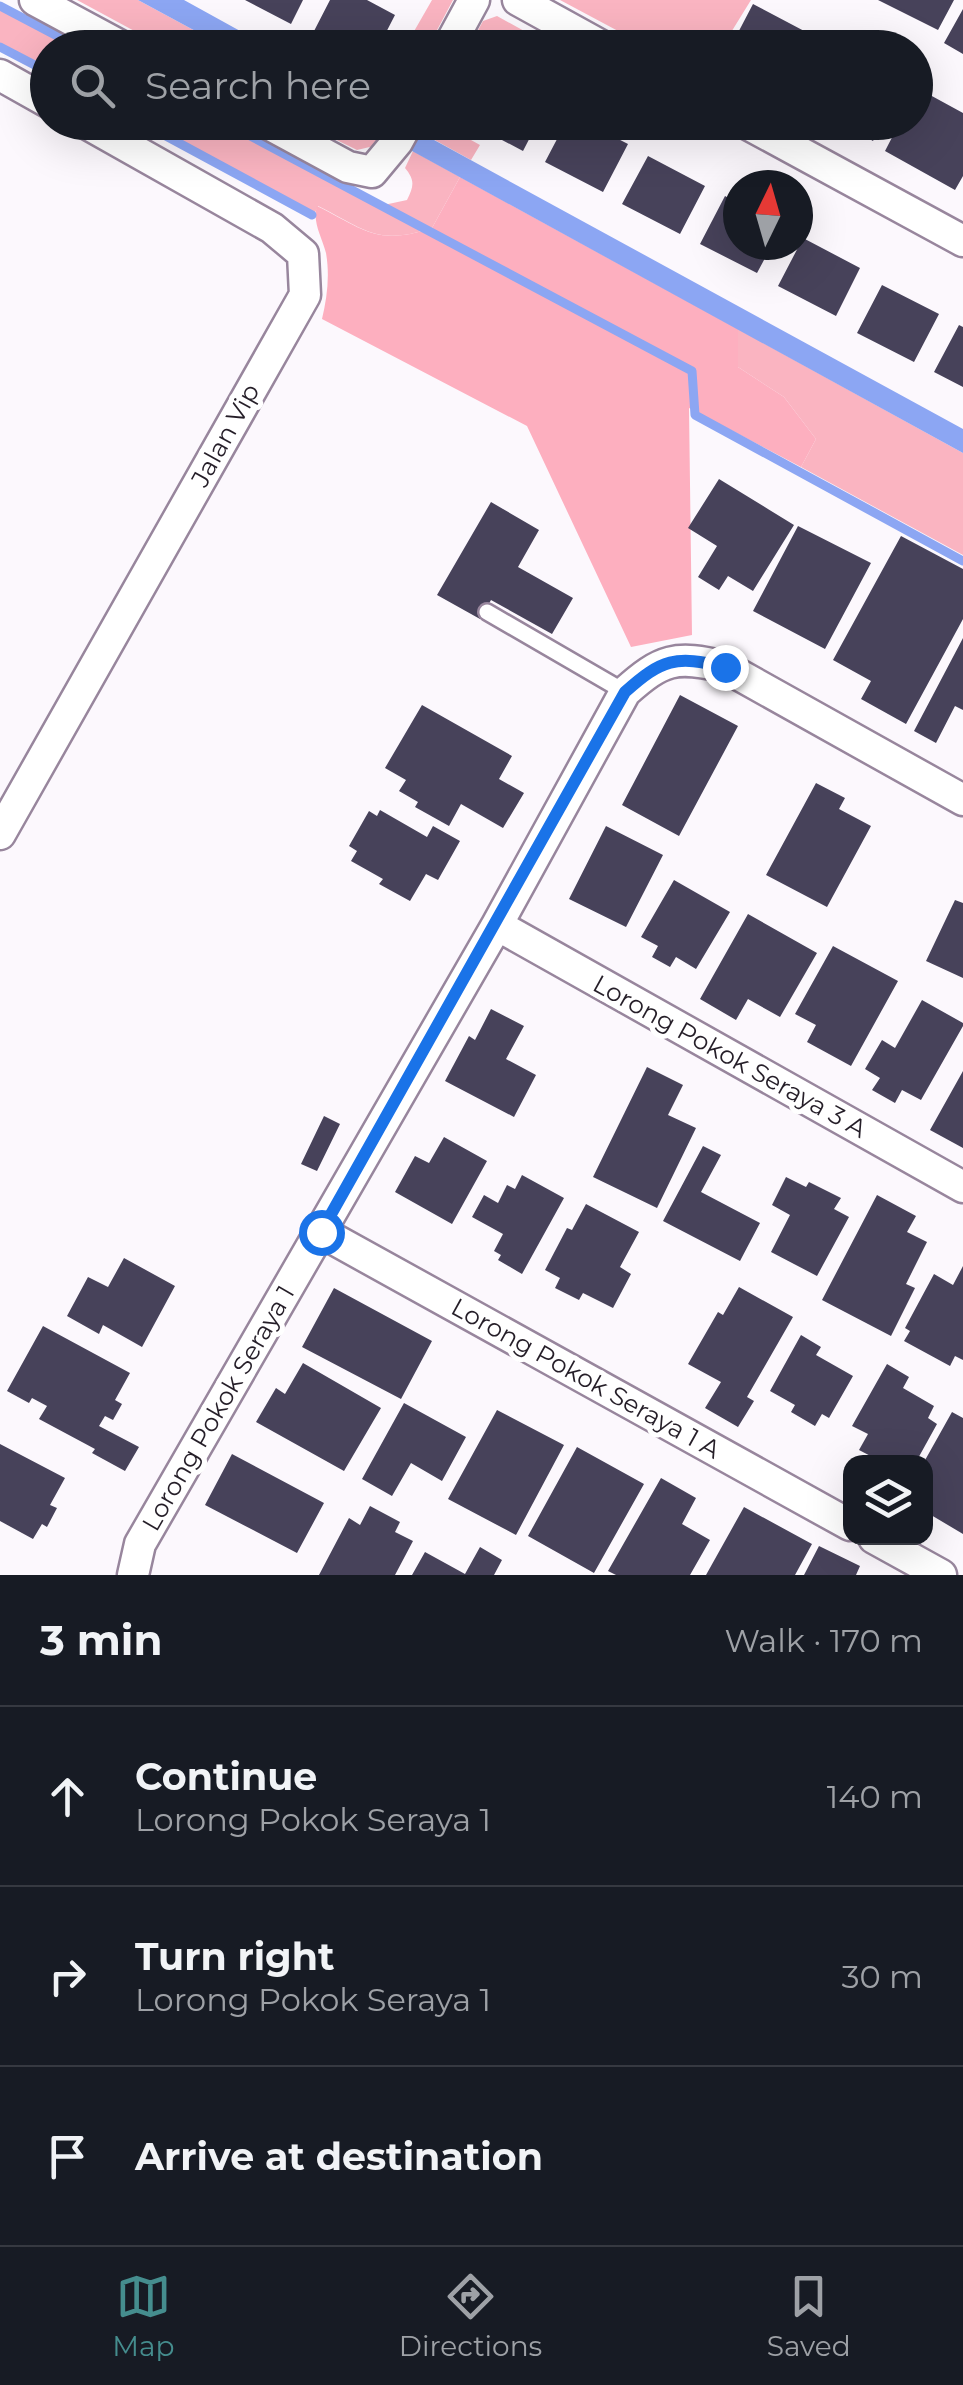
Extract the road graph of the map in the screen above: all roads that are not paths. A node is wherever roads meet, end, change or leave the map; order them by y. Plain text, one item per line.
1 (35, 0) edge
2 (474, 0) edge
3 (518, 0) edge
4 (91, 30) edge
5 (458, 30) edge
6 (572, 30) edge
7 (0, 75) edge
8 (30, 92) edge
9 (116, 140) edge
10 (298, 140) edge
11 (396, 140) edge
12 (777, 140) edge
13 (963, 241) edge
14 (487, 612) dead end
15 (625, 692) junction
16 (963, 800) edge
17 (0, 834) edge
18 (497, 925) junction
19 (963, 1187) edge
20 (321, 1232) junction
21 (843, 1521) edge
22 (887, 1545) edge
23 (133, 1575) edge
24 (942, 1575) edge

1 - 4 street
2 - 5 street
3 - 6 street
7 - 8 street
9 - 17 street, Jalan Vip
10 - 11 street
12 - 13 street
14 - 15 lane
15 - 16 street, Lorong Pokok Seraya 1
15 - 18 street, Lorong Pokok Seraya 1
18 - 19 street, Lorong Pokok Seraya 3 A
18 - 20 street, Lorong Pokok Seraya 1
20 - 21 street, Lorong Pokok Seraya 1 A
20 - 23 street, Lorong Pokok Seraya 1
22 - 24 street

